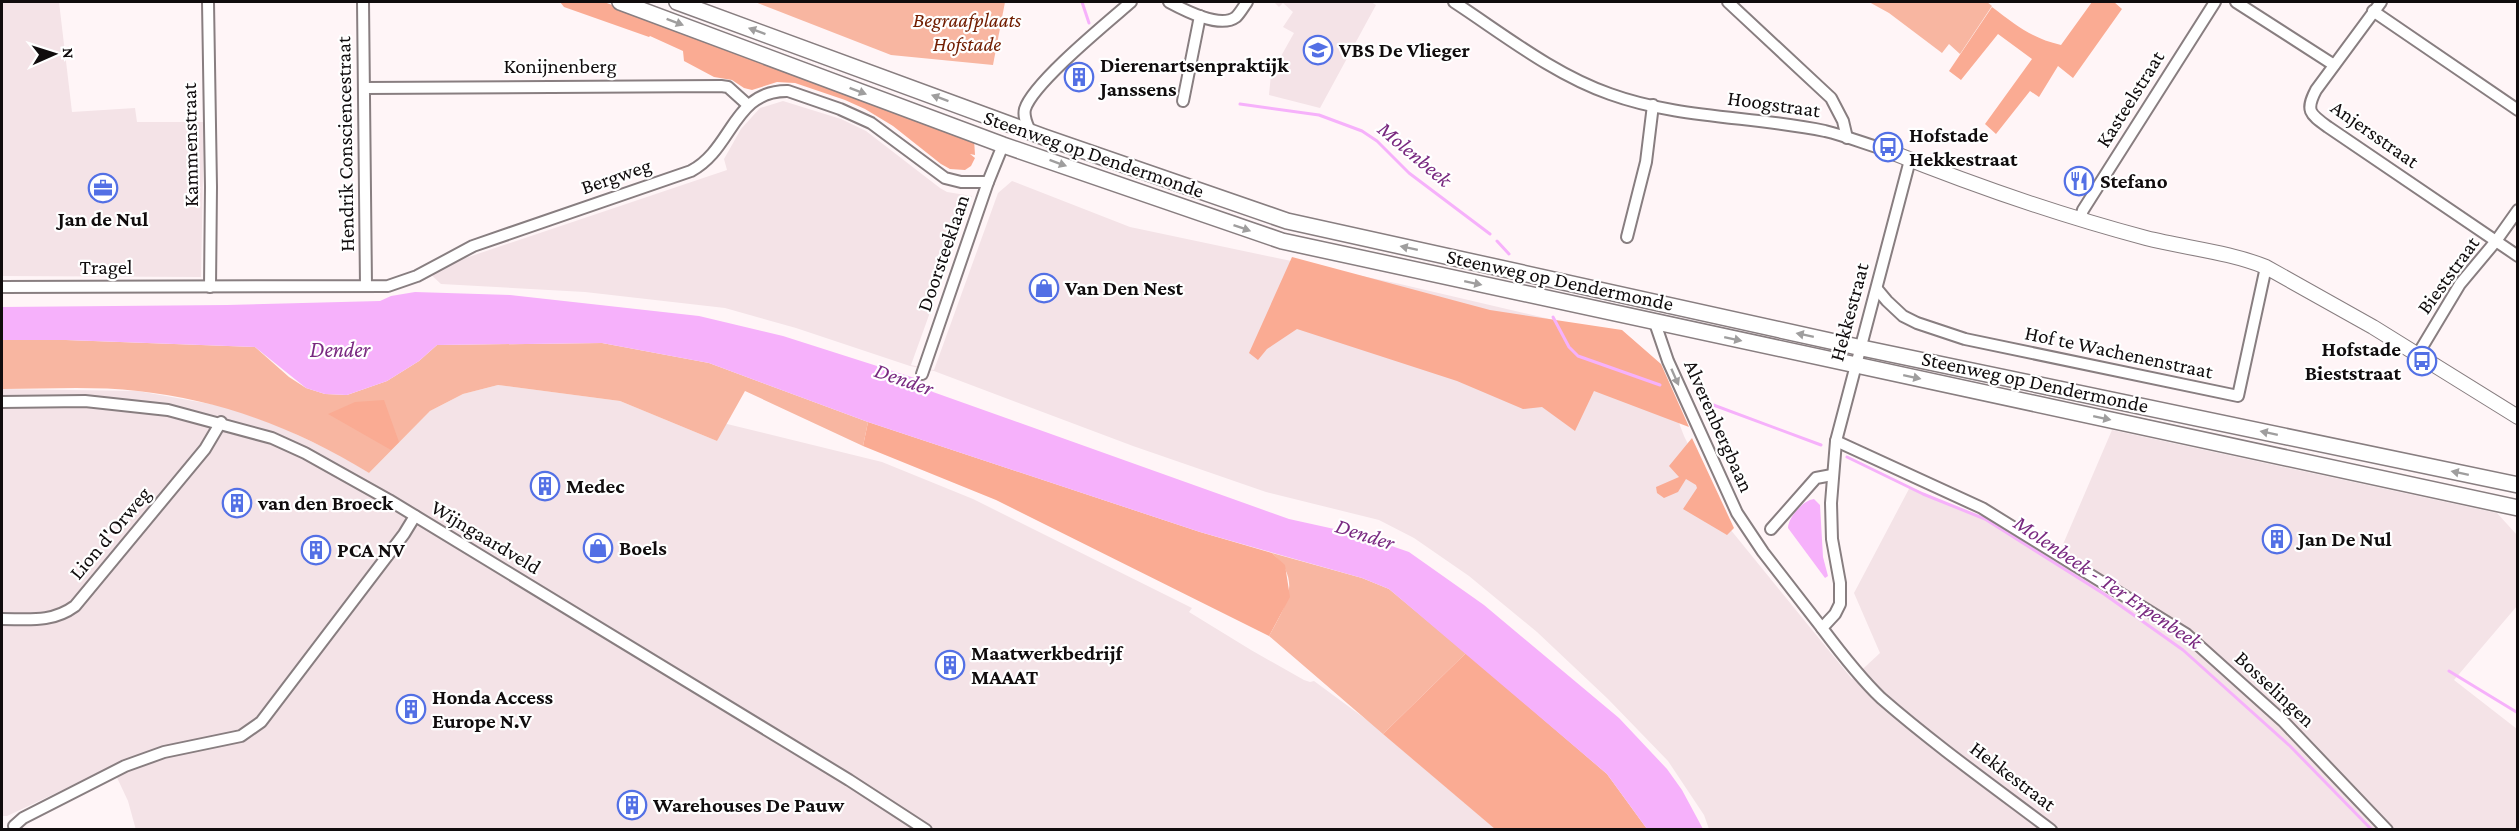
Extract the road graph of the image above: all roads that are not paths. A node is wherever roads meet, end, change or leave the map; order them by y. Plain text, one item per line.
1 (208, 2) edge
2 (363, 2) edge
3 (620, 2) edge
4 (677, 2) edge
5 (1131, 2) edge
6 (1169, 2) edge
7 (1247, 2) edge
8 (1454, 2) edge
9 (1728, 2) edge
10 (2215, 2) edge
11 (2236, 2) edge
12 (2381, 2) edge
13 (2373, 11) junction
14 (1200, 16) junction
15 (2334, 65) junction
16 (364, 88) junction
17 (1183, 101) dead end
18 (748, 105) junction
19 (1653, 105) junction
20 (2517, 110) edge
21 (986, 115) junction
22 (1037, 134) junction
23 (1847, 138) junction
24 (1003, 145) junction
25 (1886, 150) joint
26 (1910, 160) junction
27 (988, 182) junction
28 (2517, 210) edge
29 (2080, 219) junction
30 (1627, 237) dead end
31 (2496, 241) junction
32 (2517, 256) edge
33 (2266, 267) junction
34 (366, 286) junction
35 (2, 287) edge
36 (210, 287) junction
37 (1877, 289) junction
38 (1655, 323) junction
39 (1862, 348) junction
40 (2418, 354) junction
41 (1854, 365) junction
42 (922, 374) dead end
43 (2, 402) edge
44 (2517, 417) edge
45 (220, 422) junction
46 (1836, 441) junction
47 (1832, 475) junction
48 (2517, 485) edge
49 (2517, 508) edge
50 (415, 516) junction
51 (1771, 529) dead end
52 (1755, 541) joint
53 (2, 619) edge
54 (1822, 628) junction
55 (2, 827) edge
56 (15, 828) edge
57 (926, 830) edge
58 (2051, 830) edge
59 (2387, 830) edge

1 - 36 street, Kammenstraat
2 - 16 street, Hendrik Consciencestraat
3 -> 24 main road, Steenweg op Dendermonde
21 -> 4 main road, Steenweg op Dendermonde
5 - 22 street
6 - 14 street
7 - 14 street
8 - 19 street, Hoogstraat
9 - 23 street
10 - 29 street, Kasteelstraat
11 - 15 street
12 - 13 street, Anjersstraat
13 - 15 street, Anjersstraat
13 - 20 street
14 - 17 street
15 - 31 street, Anjersstraat
16 - 18 street, Konijnenberg
16 - 34 street, Hendrik Consciencestraat
18 - 27 street, Bergweg
18 - 34 street, Bergweg
19 - 23 street, Hoogstraat
19 - 30 street
21 - 22 main road, Steenweg op Dendermonde
21 - 24 main road
22 - 24 main road
39 -> 22 main road, Steenweg op Dendermonde
23 - 25 street, Hoogstraat
24 - 27 street, Doorsteeklaan
24 -> 38 main road, Steenweg op Dendermonde
25 - 26 street
26 - 29 street
26 - 37 street, Hekkestraat
27 - 42 street, Doorsteeklaan
28 - 31 street
29 - 33 street
31 - 32 street, Bieststraat
31 - 40 street, Bieststraat
33 - 37 street, Hof te Wachenenstraat
33 - 40 street
34 - 36 street, Bergweg
35 - 36 street, Tragel
37 - 39 street, Hekkestraat
38 -> 41 main road, Steenweg op Dendermonde
38 -> 52 street, Alverenbergbaan
39 - 41 street, Hekkestraat
48 -> 39 main road, Steenweg op Dendermonde
40 - 44 street
41 - 46 street, Hekkestraat
41 -> 49 main road, Steenweg op Dendermonde
43 - 45 street
45 - 50 street
45 - 53 street, Lion d'Orweg
46 - 47 street, Hekkestraat
46 - 59 street, Bosselingen
47 - 51 street
47 - 54 street, Hekkestraat
50 - 56 street, Wijngaardveld
50 - 57 street, Wijngaardveld
52 - 54 street, Hekkestraat
54 - 58 street, Hekkestraat
55 - 56 street

